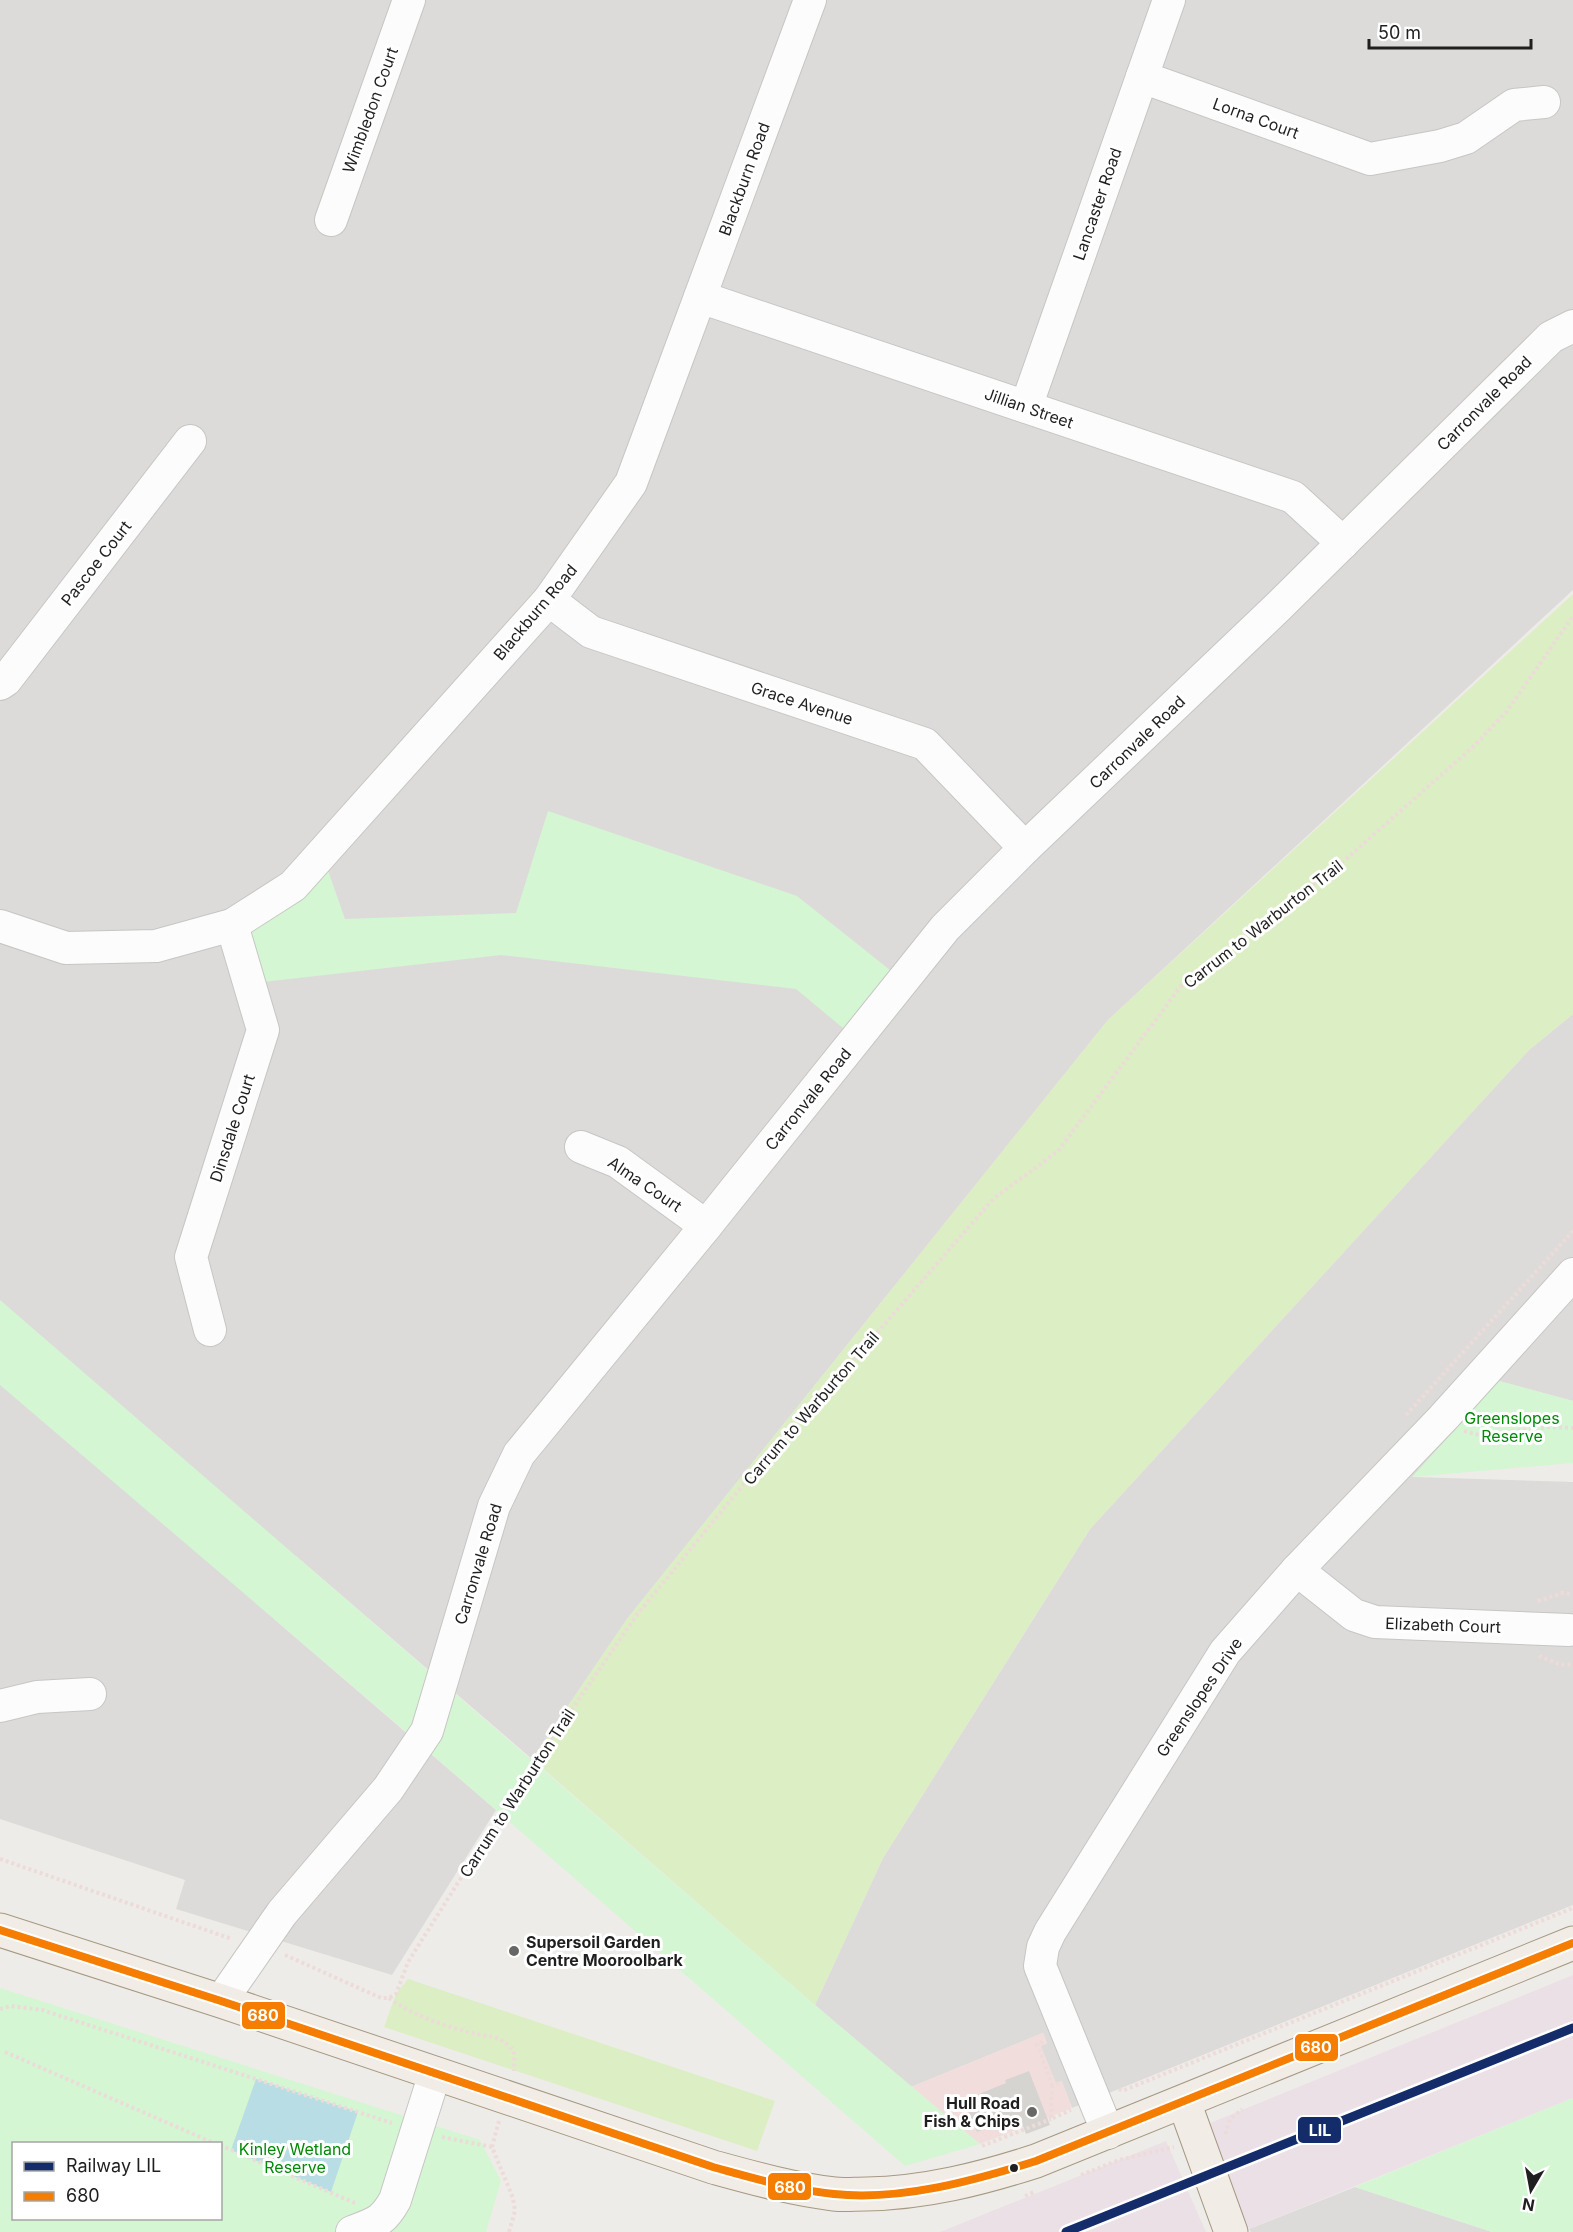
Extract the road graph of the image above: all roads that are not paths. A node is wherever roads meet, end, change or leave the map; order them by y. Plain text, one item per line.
1 (409, 0) edge
2 (810, 0) edge
3 (1168, 0) edge
4 (1142, 77) junction
5 (1545, 102) dead end
6 (331, 220) dead end
7 (700, 297) junction
8 (1573, 326) edge
9 (1026, 407) junction
10 (190, 441) dead end
11 (1343, 543) junction
12 (549, 600) junction
13 (0, 684) edge
14 (1025, 848) junction
15 (232, 925) junction
16 (0, 926) edge
17 (581, 1147) dead end
18 (706, 1226) junction
19 (1573, 1274) edge
20 (210, 1330) dead end
21 (1297, 1570) junction
22 (1569, 1630) dead end
23 (90, 1694) dead end
24 (0, 1706) edge
25 (0, 1930) edge
26 (1573, 1943) edge
27 (221, 2001) junction
28 (435, 2073) junction
29 (1184, 2102) junction
30 (1108, 2133) junction
31 (352, 2232) edge
32 (1232, 2232) edge

1 - 6 street, Wimbledon Court
2 - 7 street, Blackburn Road
3 - 4 street, Lancaster Road
4 - 5 street, Lorna Court
4 - 9 street, Lancaster Road
7 - 9 street, Jillian Street
7 - 12 street, Blackburn Road
8 - 11 street, Carronvale Road
9 - 11 street, Jillian Street
10 - 13 street, Pascoe Court
11 - 14 street, Carronvale Road
12 - 14 street, Grace Avenue
12 - 15 street, Blackburn Road
14 - 18 street, Carronvale Road
15 - 16 street, Blackburn Road
15 - 20 street, Dinsdale Court
17 - 18 street, Alma Court
18 - 27 street, Carronvale Road
19 - 21 street, Greenslopes Drive
21 - 22 street, Elizabeth Court
21 - 30 street, Greenslopes Drive
23 - 24 street
25 - 27 main road
26 - 29 main road
27 - 28 main road
28 - 30 main road
28 - 31 street
29 - 30 main road
29 - 32 main road

